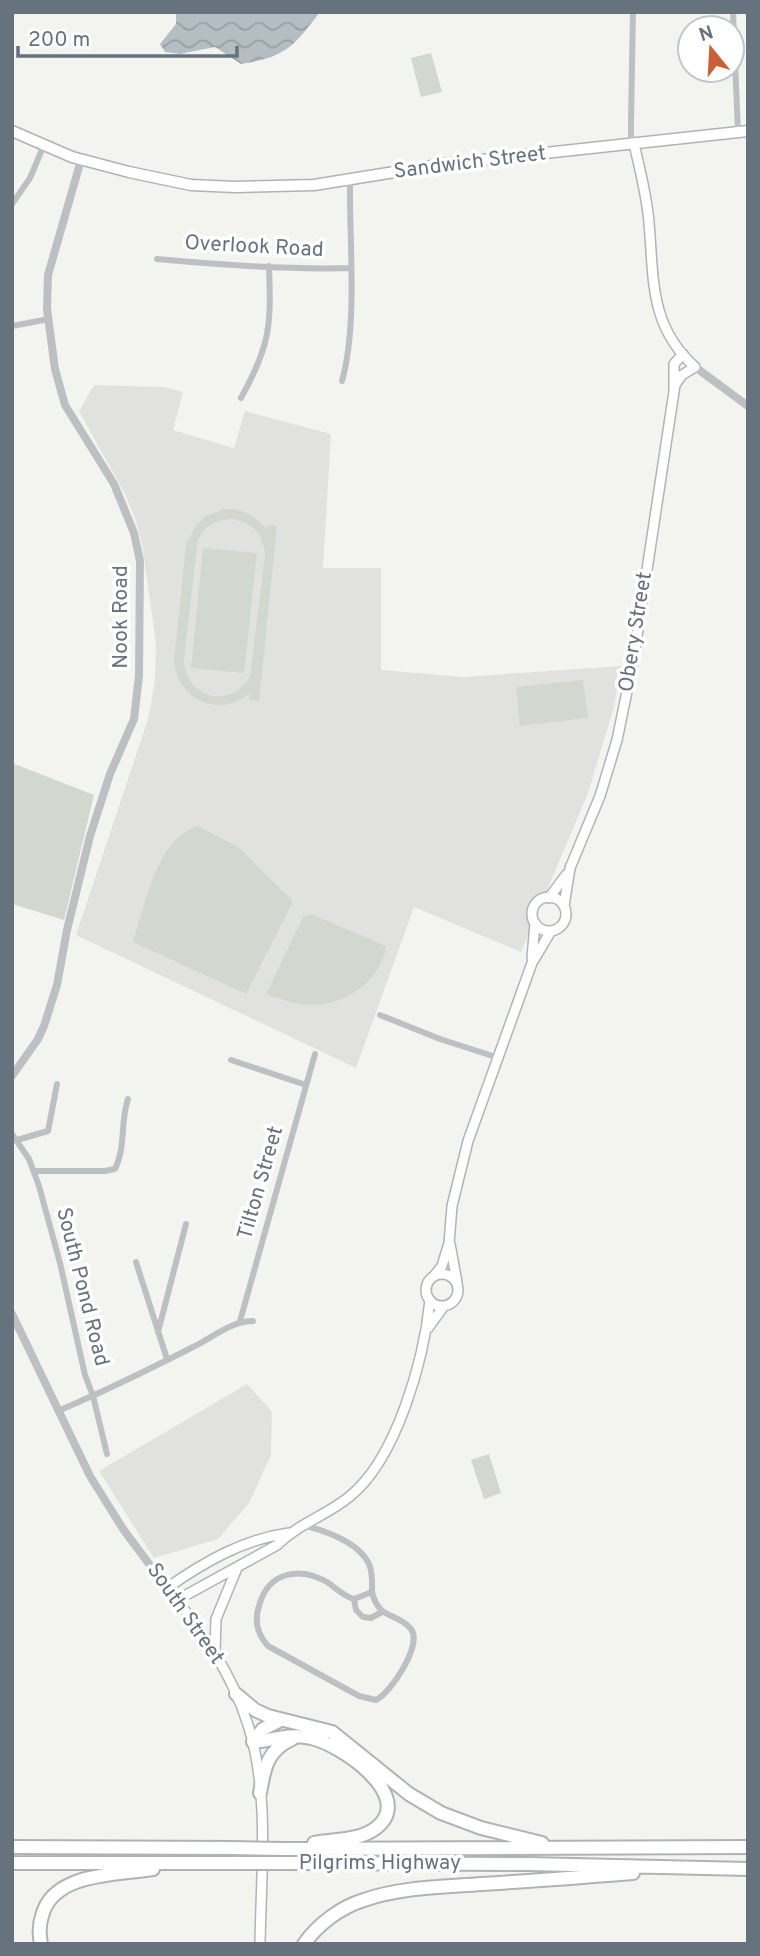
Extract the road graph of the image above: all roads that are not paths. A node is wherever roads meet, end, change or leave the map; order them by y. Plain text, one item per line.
1 (633, 12) edge
2 (733, 12) edge
3 (12, 131) edge
4 (743, 132) edge
5 (634, 144) junction
6 (44, 145) junction
7 (81, 160) junction
8 (350, 180) junction
9 (12, 204) edge
10 (157, 259) dead end
11 (270, 266) junction
12 (350, 268) junction
13 (49, 319) junction
14 (12, 326) edge
15 (682, 354) junction
16 (695, 367) junction
17 (342, 381) dead end
18 (674, 389) junction
19 (241, 398) dead end
20 (748, 406) edge
21 (570, 868) junction
22 (549, 898) junction
23 (564, 906) junction
24 (535, 923) junction
25 (551, 931) junction
26 (532, 963) junction
27 (380, 1015) dead end
28 (315, 1054) dead end
29 (499, 1058) junction
30 (230, 1060) dead end
31 (12, 1076) edge
32 (57, 1084) dead end
33 (306, 1086) junction
34 (128, 1099) dead end
35 (12, 1134) edge
36 (18, 1140) junction
37 (34, 1171) junction
38 (187, 1224) dead end
39 (449, 1243) junction
40 (136, 1262) dead end
41 (434, 1276) junction
42 (457, 1284) junction
43 (430, 1300) junction
44 (444, 1306) junction
45 (12, 1314) edge
46 (240, 1321) junction
47 (253, 1321) dead end
48 (158, 1332) junction
49 (425, 1333) junction
50 (167, 1359) junction
51 (93, 1396) junction
52 (58, 1410) junction
53 (107, 1454) dead end
54 (303, 1525) junction
55 (289, 1533) junction
56 (237, 1567) junction
57 (167, 1588) junction
58 (372, 1592) junction
59 (354, 1599) junction
60 (177, 1600) junction
61 (382, 1612) junction
62 (215, 1653) junction
63 (236, 1694) junction
64 (281, 1720) junction
65 (303, 1737) junction
66 (253, 1742) junction
67 (260, 1793) junction
68 (12, 1847) edge
69 (748, 1847) edge
70 (566, 1848) junction
71 (284, 1849) junction
72 (12, 1863) edge
73 (196, 1863) junction
74 (729, 1868) junction
75 (748, 1870) edge
76 (41, 1944) edge
77 (260, 1944) edge
78 (304, 1944) edge

1 - 5 street
2 - 4 street
3 - 6 main road, Sandwich Street
4 - 5 main road, Sandwich Street
5 - 8 main road, Sandwich Street
5 - 15 main road
6 - 7 main road, Sandwich Street
6 - 9 street
7 - 8 main road, Sandwich Street
7 - 13 street, Nook Road
8 - 12 street
10 - 11 street, Overlook Road
11 - 12 street, Overlook Road
11 - 19 street
12 - 17 street
13 - 14 street
13 - 31 street, Nook Road
15 - 16 main road
15 - 18 main road, Obery Street
16 - 18 main road
16 - 20 street
18 - 21 main road, Obery Street
21 - 22 main road, Obery Street
21 - 23 main road, Obery Street
22 - 23 main road
22 - 24 main road, Obery Street
23 - 25 main road, Obery Street
24 - 25 main road
24 - 26 main road, Obery Street
25 - 26 main road, Obery Street
26 - 29 main road, Obery Street
27 - 29 street
28 - 33 street, Tilton Street
29 - 39 main road, Obery Street
30 - 33 street
32 - 36 street
33 - 46 street, Tilton Street
34 - 37 street
35 - 36 street, South Pond Road
36 - 37 street, South Pond Road
37 - 51 street, South Pond Road
38 - 48 street
39 - 41 main road, Obery Street
39 - 42 main road, Obery Street
40 - 48 street
41 - 42 main road
41 - 43 main road, Obery Street
42 - 44 main road, Obery Street
43 - 44 main road
43 - 49 main road, Obery Street
44 - 49 main road, Obery Street
45 - 52 street, South Street
46 - 47 street
46 - 50 street
48 - 50 street
49 - 54 main road, Obery Street
50 - 51 street
51 - 52 street
51 - 53 street, South Pond Road
52 - 57 street, South Street
54 - 55 main road, Obery Street
54 - 58 street
55 - 56 main road, Obery Street
55 - 57 main road, Obery Street
56 - 60 main road, Obery Street
56 - 62 main road
57 - 60 main road, South Street
58 - 59 street
58 - 61 street
59 - 61 street
59 - 61 street
60 - 62 main road, South Street
62 - 63 main road, South Street
63 - 64 highway
63 - 66 main road, South Street
64 - 66 highway
64 - 70 highway
65 - 66 highway
65 - 67 highway
65 - 71 highway
66 - 67 main road, South Street
67 - 77 main road, South Street
68 - 71 highway, Pilgrims Highway, bridge
69 - 70 highway, Pilgrims Highway
70 - 71 highway, Pilgrims Highway
72 - 73 highway, Pilgrims Highway
73 - 74 highway, Pilgrims Highway, bridge
73 - 76 highway
74 - 75 highway, Pilgrims Highway
74 - 78 highway

